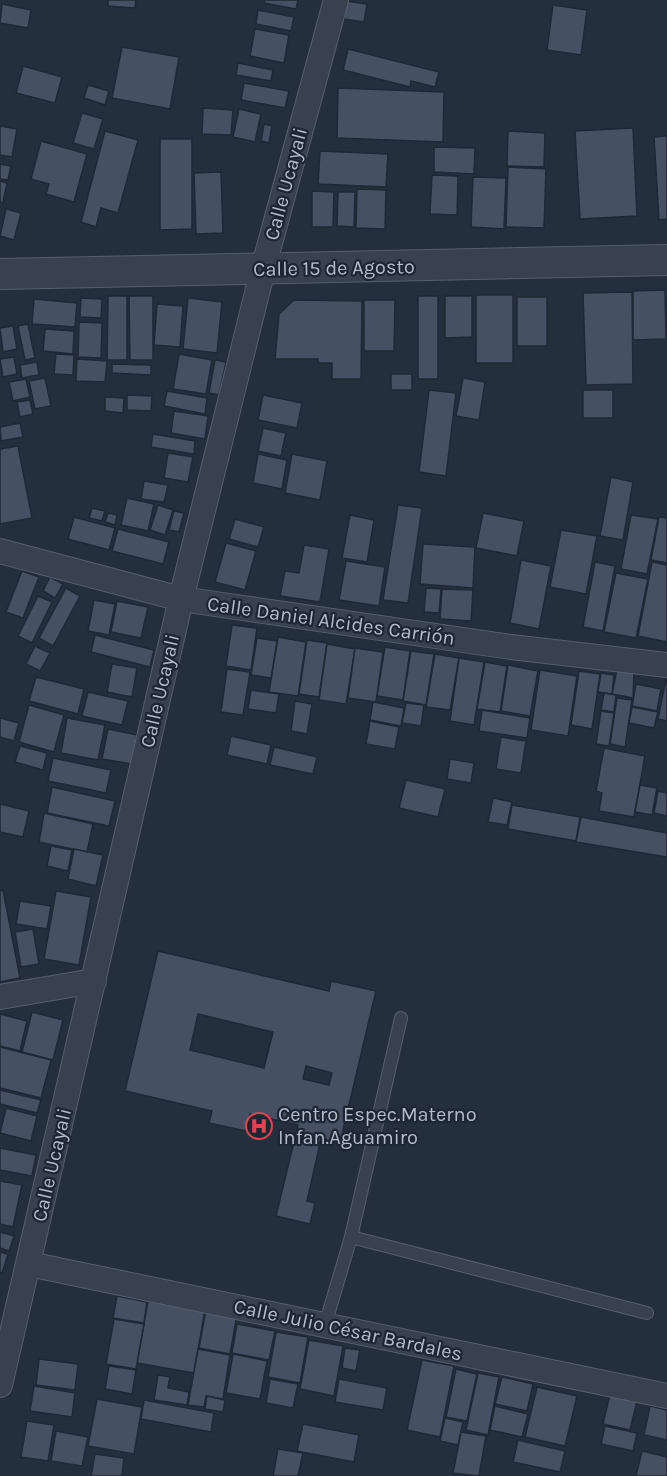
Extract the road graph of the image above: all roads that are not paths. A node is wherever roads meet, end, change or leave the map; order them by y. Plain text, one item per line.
1 (336, 0) edge
2 (667, 260) edge
3 (263, 269) junction
4 (0, 274) edge
5 (0, 551) edge
6 (181, 599) junction
7 (667, 665) edge
8 (94, 981) junction
9 (0, 997) edge
10 (401, 1018) dead end
11 (351, 1237) junction
12 (29, 1264) junction
13 (646, 1313) dead end
14 (325, 1325) junction
15 (0, 1386) edge
16 (667, 1396) edge

1 - 3 street, Calle Ucayali
2 - 3 street, Calle 15 de Agosto
3 - 4 street, Calle 15 de Agosto
3 - 6 street, Calle Ucayali
5 - 6 street, Calle Daniel Alcides Carrión
6 - 7 street, Calle Daniel Alcides Carrión
6 - 8 street, Calle Ucayali
8 - 9 street
8 - 12 street, Calle Ucayali
10 - 11 lane
11 - 13 lane
11 - 14 lane
12 - 14 street, Calle Julio César Bardales
12 - 15 street, Calle Ucayali
14 - 16 street, Calle Julio César Bardales

